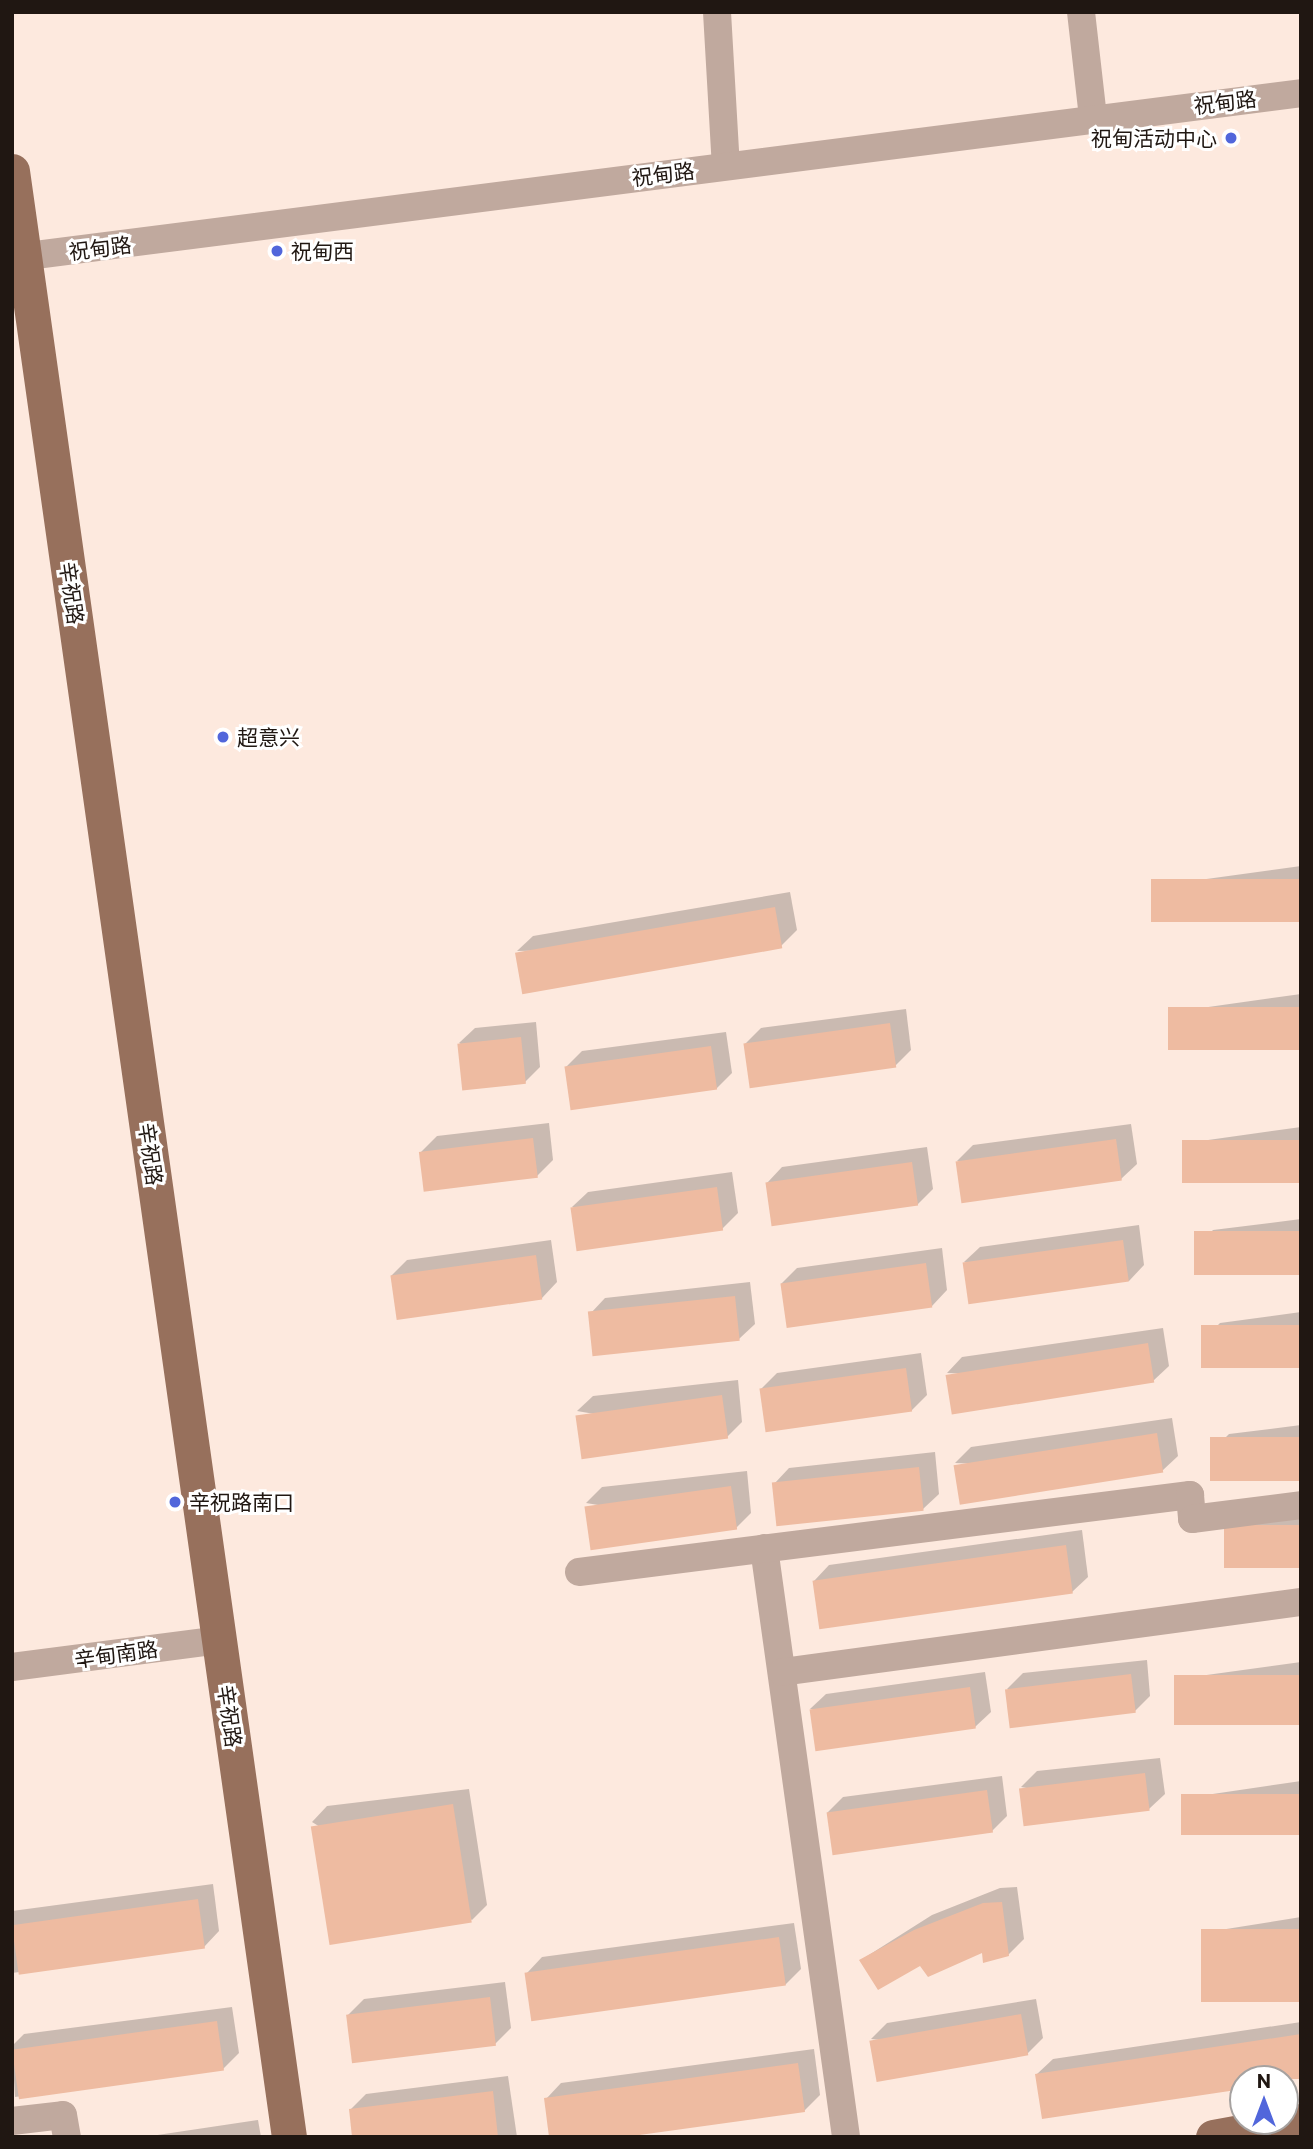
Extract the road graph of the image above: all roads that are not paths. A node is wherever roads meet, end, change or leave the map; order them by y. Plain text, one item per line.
1 (717, 12) edge
2 (1081, 12) edge
3 (1301, 93) edge
4 (1093, 118) junction
5 (726, 166) junction
6 (12, 172) edge
7 (19, 258) edge
8 (1301, 1505) edge
9 (764, 1548) junction
10 (579, 1572) dead end
11 (1301, 1602) edge
12 (219, 1640) junction
13 (12, 1667) edge
14 (782, 1672) junction
15 (1301, 2120) edge
16 (12, 2121) edge
17 (67, 2137) edge
18 (289, 2137) edge
19 (846, 2137) edge
20 (1213, 2137) edge

1 - 5 street
2 - 4 street
3 - 4 street, 祝甸路
4 - 5 street, 祝甸路
5 - 7 street, 祝甸路
6 - 7 main road, 辛祝路
7 - 12 main road, 辛祝路
8 - 9 street
9 - 10 street
9 - 14 street
11 - 14 street
12 - 13 street, 辛甸南路
12 - 18 main road, 辛祝路
14 - 19 street
15 - 20 main road
16 - 17 street

